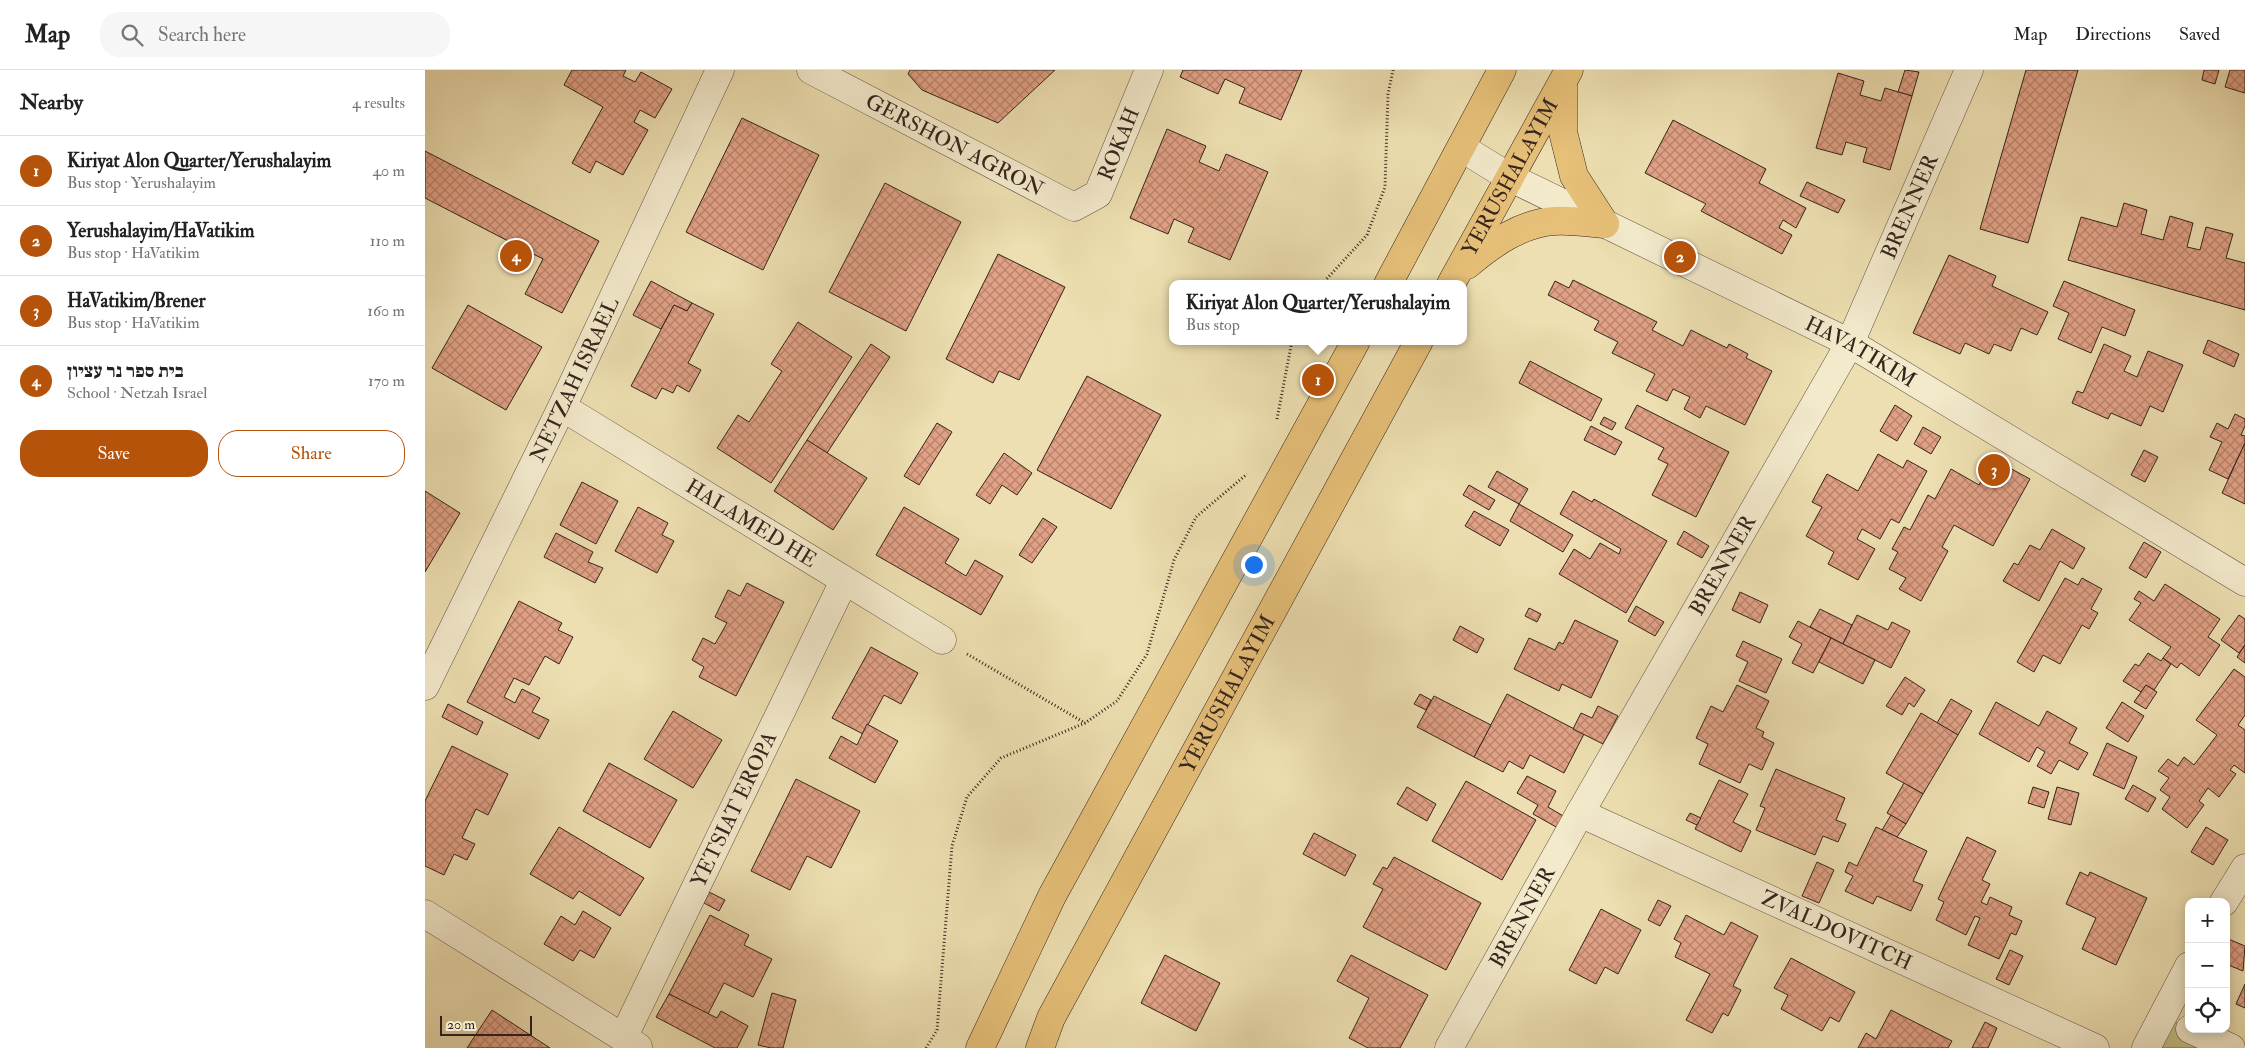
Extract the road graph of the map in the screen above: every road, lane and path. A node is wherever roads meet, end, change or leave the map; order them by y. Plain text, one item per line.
1 (720, 70) edge
2 (811, 70) edge
3 (1149, 70) edge
4 (1393, 70) edge
5 (1502, 70) edge
6 (1969, 70) edge
7 (1566, 75) edge
8 (1462, 148) junction
9 (1509, 177) junction
10 (1074, 207) joint
11 (1605, 224) junction
12 (1453, 279) edge
13 (1326, 280) edge
14 (1390, 280) edge
15 (1850, 343) junction
16 (1291, 345) edge
17 (1354, 345) edge
18 (1417, 345) edge
19 (562, 407) junction
20 (1277, 422) dead end
21 (1249, 472) dead end
22 (844, 581) junction
23 (2245, 582) edge
24 (942, 640) joint
25 (425, 686) edge
26 (1085, 723) junction
27 (1580, 813) junction
28 (2245, 868) edge
29 (2226, 898) edge
30 (425, 914) edge
31 (2185, 973) edge
32 (2162, 1016) junction
33 (2185, 1027) edge
34 (2198, 1033) edge
35 (631, 1043) edge
36 (926, 1048) edge
37 (981, 1048) edge
38 (1040, 1048) edge
39 (1449, 1048) edge
40 (2095, 1048) edge
41 (2146, 1048) edge
42 (2231, 1048) edge

1 - 19 street, NETZAH ISRAEL
2 - 10 street, GERSHON AGRON
3 - 10 street, ROKAH
4 - 13 path
5 - 8 highway
6 - 15 street, BRENNER
7 - 9 highway, YERUSHALAYIM
7 - 11 highway
8 - 9 street, HAVATIKIM
8 - 14 highway
9 - 11 street, HAVATIKIM
9 - 12 highway, YERUSHALAYIM
11 - 12 highway
11 - 15 street, HAVATIKIM
15 - 23 street, HAVATIKIM
15 - 27 street, BRENNER
16 - 20 path
17 - 37 highway
18 - 38 highway, YERUSHALAYIM
19 - 22 street, HALAMED HE
19 - 25 street, NETZAH ISRAEL
21 - 26 path
22 - 24 street, HALAMED HE
22 - 35 street, YETSIAT EROPA
24 - 26 path
26 - 36 path
27 - 39 street, BRENNER
27 - 40 street, ZVALDOVITCH
28 - 29 street
30 - 35 street
31 - 32 street
32 - 33 street
32 - 41 street
34 - 42 street

